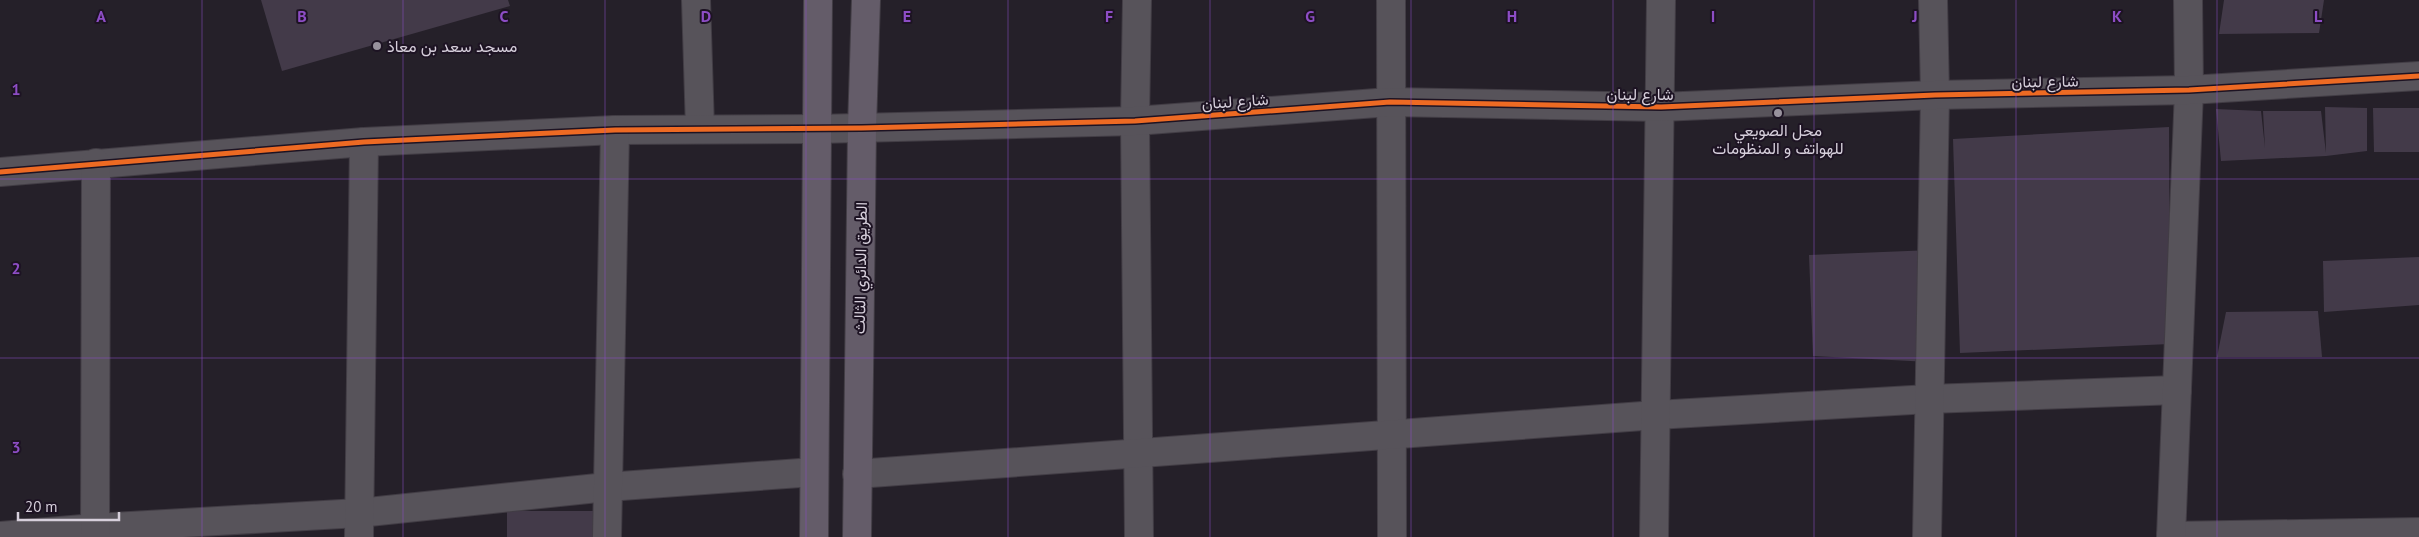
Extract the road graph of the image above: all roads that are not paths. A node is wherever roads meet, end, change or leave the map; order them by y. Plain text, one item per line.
1 (696, 0) edge
2 (818, 0) edge
3 (866, 0) edge
4 (1136, 0) edge
5 (1391, 0) edge
6 (1661, 0) edge
7 (1933, 0) edge
8 (2188, 0) edge
9 (2419, 76) edge
10 (2189, 90) junction
11 (1935, 96) junction
12 (1390, 102) junction
13 (1661, 107) junction
14 (1135, 121) junction
15 (862, 128) junction
16 (700, 129) junction
17 (817, 129) junction
18 (615, 130) junction
19 (364, 142) junction
20 (96, 163) junction
21 (0, 172) edge
22 (2177, 390) junction
23 (1929, 399) junction
24 (1656, 415) junction
25 (1392, 434) junction
26 (1139, 452) junction
27 (814, 472) junction
28 (857, 474) junction
29 (607, 487) junction
30 (359, 525) edge
31 (95, 532) edge
32 (2419, 532) edge
33 (0, 536) edge
34 (2171, 536) edge
35 (607, 537) edge
36 (814, 537) edge
37 (857, 537) edge
38 (1139, 537) edge
39 (1392, 537) edge
40 (1654, 537) edge
41 (1927, 537) edge

1 - 16 street
2 - 17 highway
3 - 15 highway, الطريق الدائري الثالث
4 - 14 street
5 - 12 street
6 - 13 street
7 - 11 street
8 - 10 street
9 - 10 street, شارع لبنان
10 - 11 street, شارع لبنان
10 - 22 street
11 - 13 street, شارع لبنان
11 - 23 street
12 - 13 street, شارع لبنان
12 - 14 street, شارع لبنان
12 - 25 street
13 - 24 street
14 - 15 street, شارع لبنان
14 - 26 street
15 - 17 street, شارع لبنان
15 - 28 highway, الطريق الدائري الثالث
16 - 17 street, شارع لبنان
16 - 18 street, شارع لبنان
17 - 27 highway
18 - 19 street, شارع لبنان
18 - 29 street
19 - 20 street, شارع لبنان
19 - 30 street
20 - 21 street, شارع لبنان
20 - 31 street
22 - 23 street
22 - 34 street
23 - 24 street
23 - 41 street
24 - 25 street
24 - 40 street
25 - 26 street
25 - 39 street
26 - 28 street
26 - 38 street
27 - 29 street
27 - 36 highway
28 - 37 highway, الطريق الدائري الثالث
29 - 30 street
29 - 35 street
30 - 31 street
31 - 33 street
32 - 34 street

